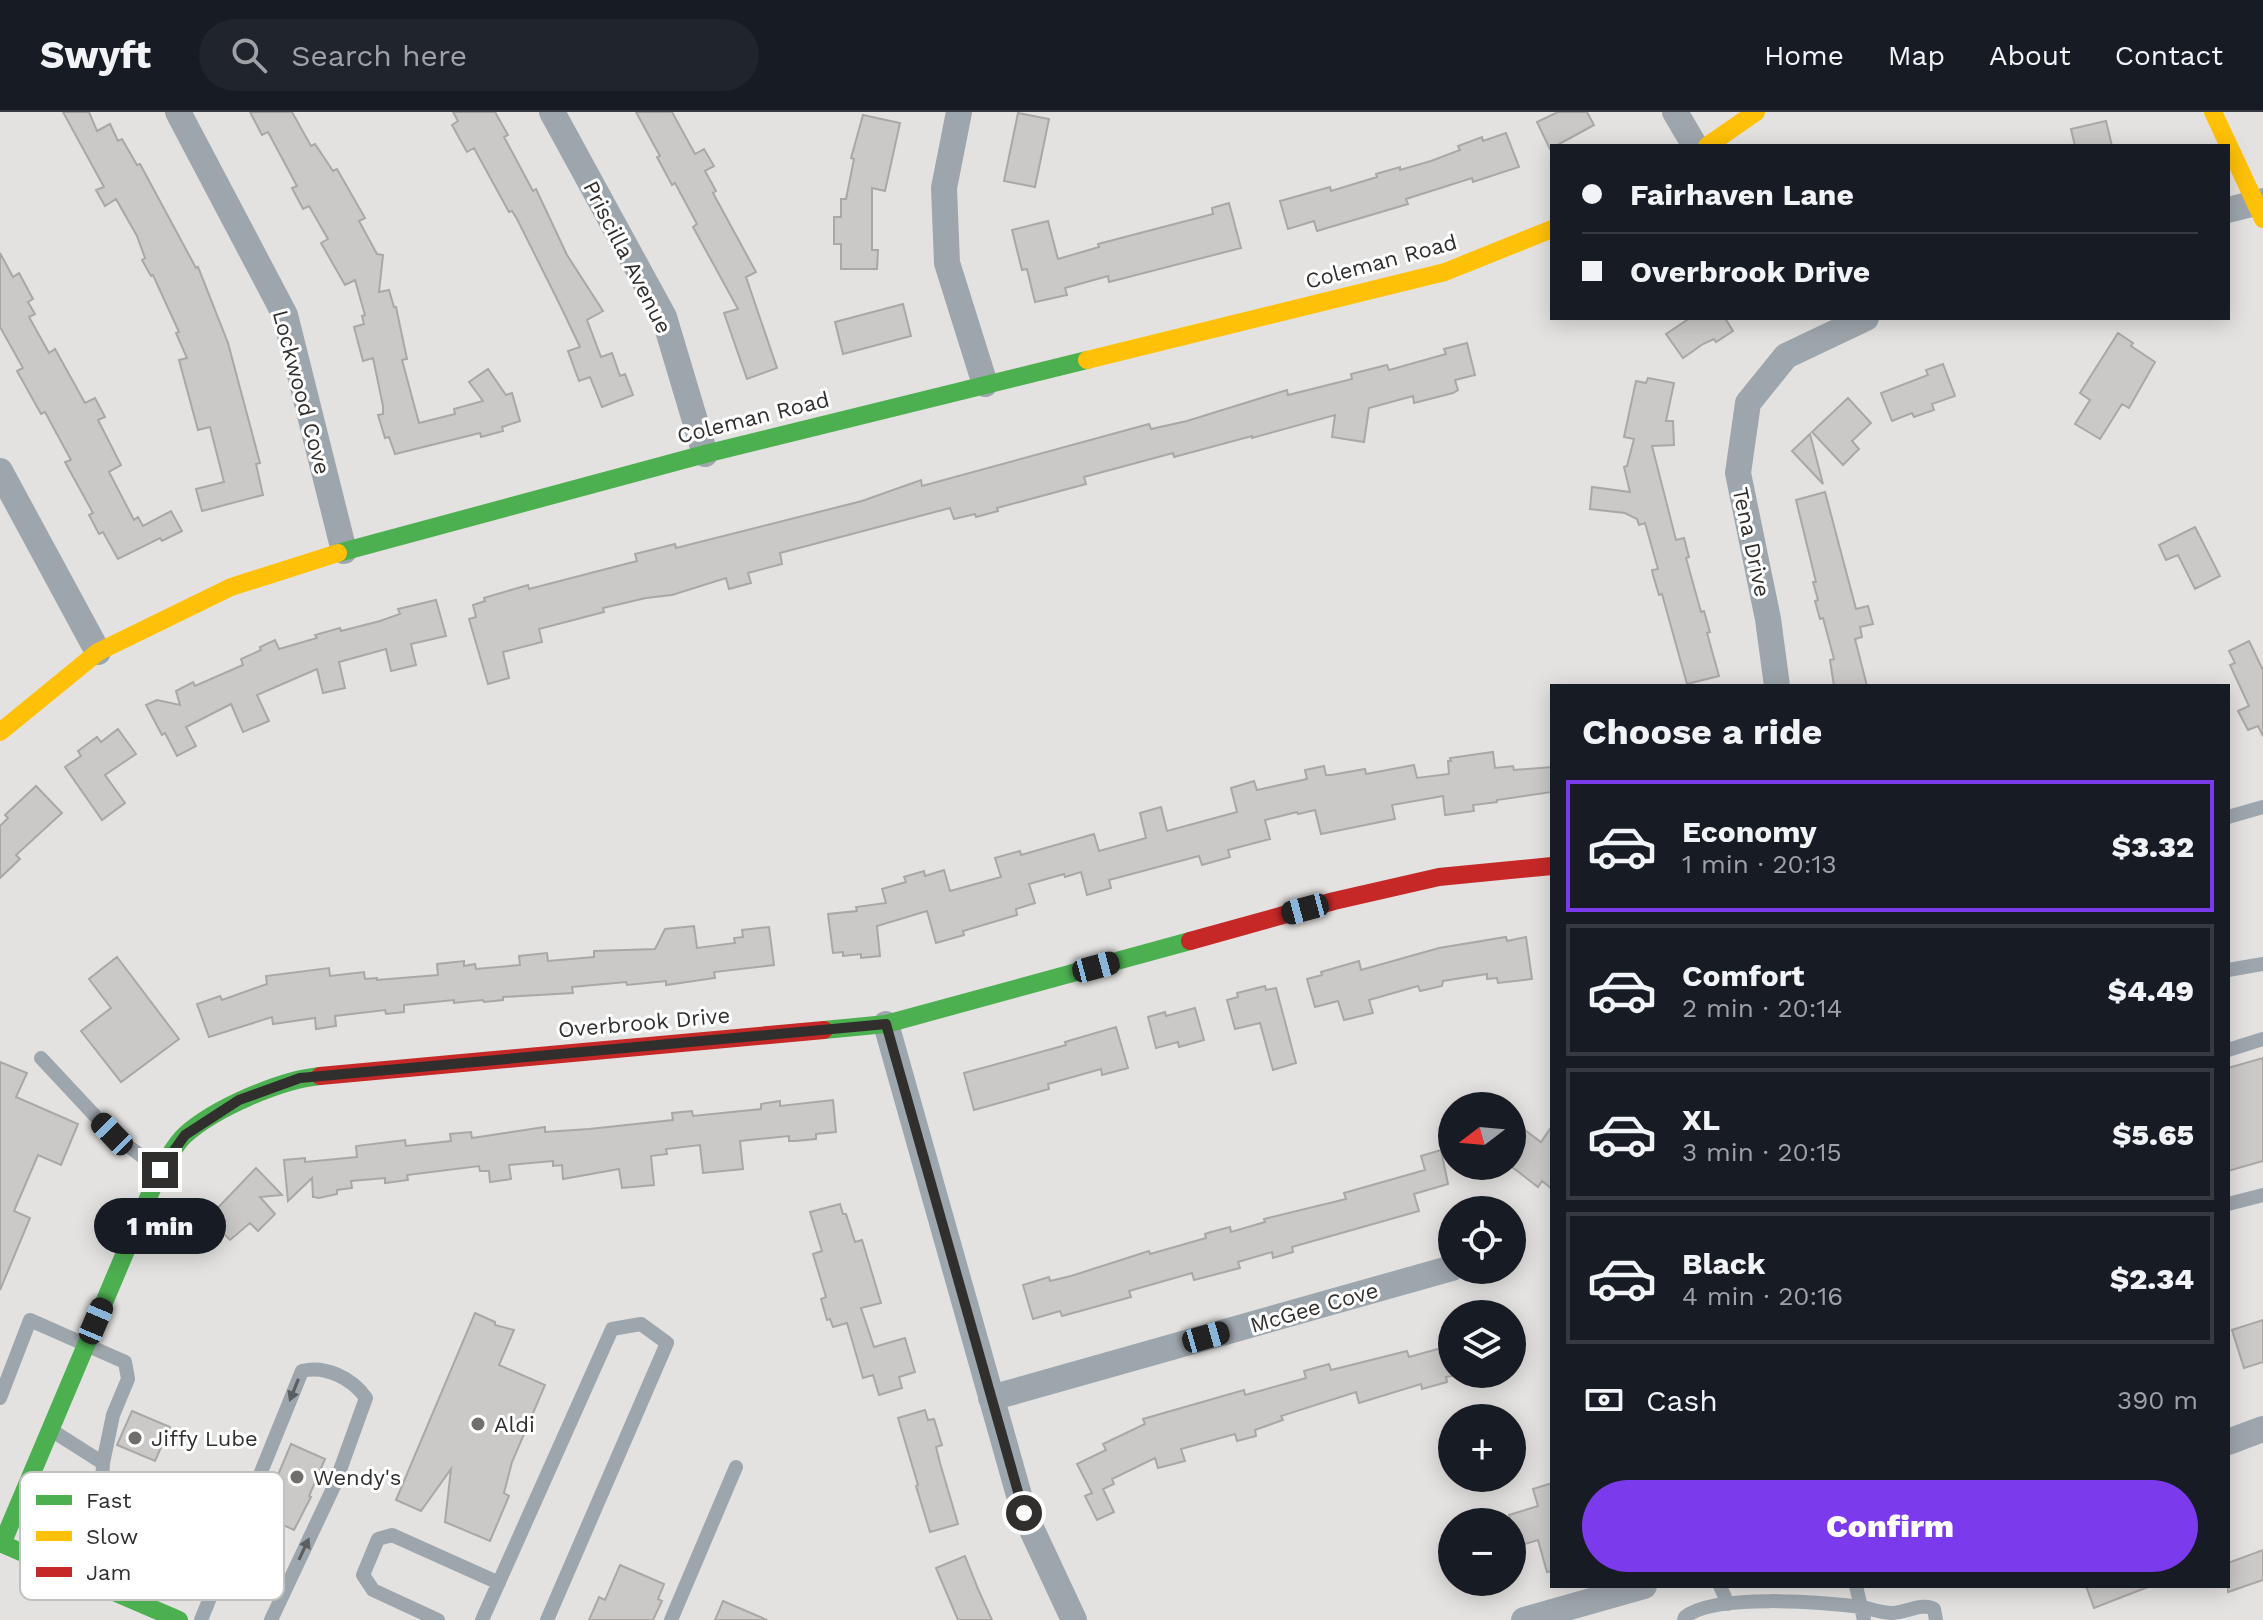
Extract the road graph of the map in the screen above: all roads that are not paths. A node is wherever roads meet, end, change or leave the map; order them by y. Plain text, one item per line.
1 (178, 112) edge
2 (552, 112) edge
3 (959, 112) edge
4 (1675, 112) edge
5 (1756, 112) edge
6 (2213, 112) edge
7 (1694, 144) edge
8 (1710, 144) edge
9 (2229, 144) edge
10 (2230, 146) edge
11 (2261, 208) edge
12 (2230, 210) edge
13 (1550, 230) edge
14 (1862, 320) edge
15 (985, 384) junction
16 (705, 454) junction
17 (0, 471) edge
18 (344, 551) junction
19 (98, 652) junction
20 (1777, 684) edge
21 (0, 732) edge
22 (2263, 807) edge
23 (2230, 816) edge
24 (1550, 866) edge
25 (2263, 964) edge
26 (2230, 970) edge
27 (886, 1024) junction
28 (2263, 1039) edge
29 (2230, 1049) edge
30 (41, 1058) dead end
31 (160, 1170) junction
32 (2263, 1195) edge
33 (2230, 1203) edge
34 (1438, 1272) edge
35 (86, 1345) junction
36 (0, 1398) edge
37 (991, 1398) junction
38 (2263, 1429) edge
39 (50, 1430) junction
40 (2230, 1441) edge
41 (103, 1463) junction
42 (736, 1467) dead end
43 (32, 1472) edge
44 (103, 1472) edge
45 (261, 1472) edge
46 (20, 1500) edge
47 (1, 1544) edge
48 (20, 1552) edge
49 (499, 1583) junction
50 (1637, 1588) edge
51 (1721, 1588) edge
52 (1856, 1588) edge
53 (284, 1592) edge
54 (132, 1600) edge
55 (209, 1600) edge
56 (280, 1600) edge
57 (1728, 1604) junction
58 (1862, 1614) edge
59 (179, 1620) edge
60 (201, 1620) edge
61 (271, 1620) edge
62 (438, 1620) edge
63 (482, 1620) edge
64 (547, 1620) edge
65 (671, 1620) edge
66 (1074, 1620) edge
67 (1524, 1620) edge
68 (1684, 1620) edge
69 (1936, 1620) edge

1 - 18 street, Lockwood Cove
2 - 16 street, Priscilla Avenue
3 - 15 street
4 - 7 street
5 - 8 main road
6 - 9 main road
10 - 11 main road
11 - 12 street
13 - 15 main road, Coleman Road
14 - 20 street, Tena Drive
15 - 16 main road, Coleman Road
16 - 18 main road, Coleman Road
17 - 19 street
18 - 19 main road, Coleman Road
19 - 21 main road, Coleman Road
22 - 23 lane
24 - 27 main road, Overbrook Drive
25 - 26 lane
27 - 31 main road, Overbrook Drive
27 - 37 street
28 - 29 lane
30 - 31 lane
31 - 35 main road, Overbrook Drive
32 - 33 lane
34 - 37 street, McGee Cove
35 - 36 lane
35 - 39 main road, Overbrook Drive
35 - 41 lane
37 - 66 street
38 - 40 street
39 - 41 lane
39 - 43 main road, Overbrook Drive
41 - 44 lane
42 - 65 lane
53 -> 45 lane
46 - 47 main road, Overbrook Drive
47 - 48 main road
49 - 62 lane
49 - 63 lane
49 - 64 lane
50 - 67 street
51 - 57 lane
52 - 58 lane
54 - 59 main road
55 -> 60 lane
61 -> 56 lane
57 - 58 lane
57 - 68 lane
58 - 69 lane

